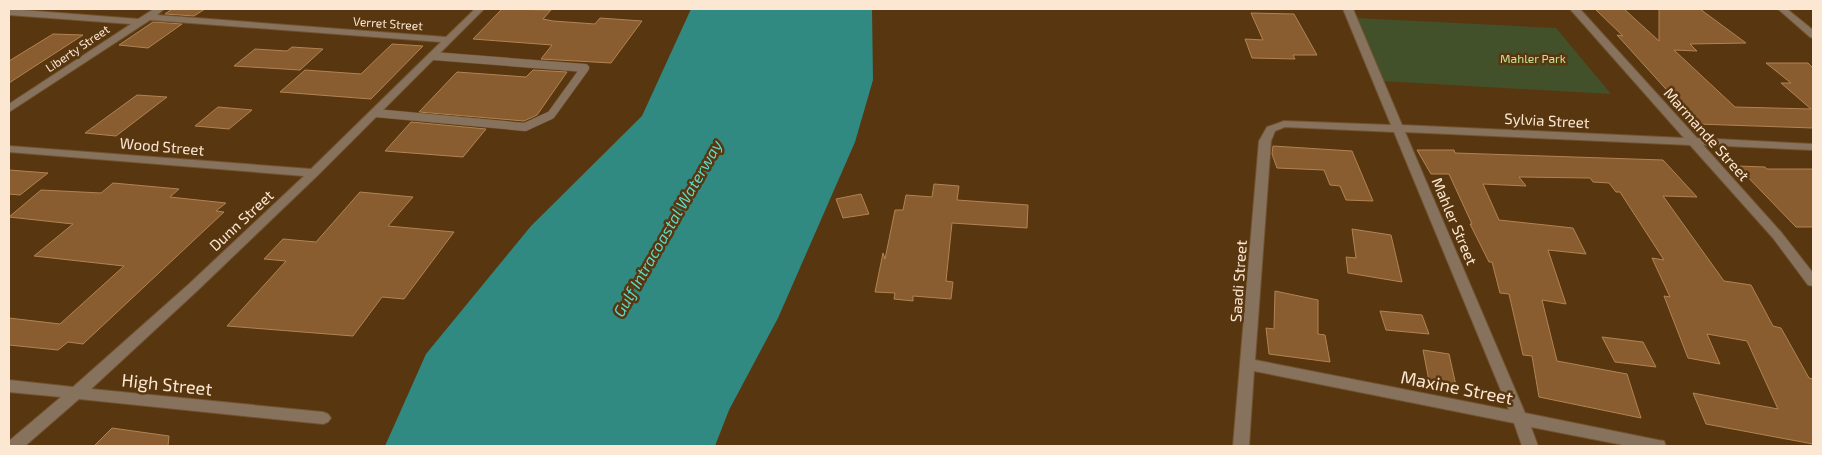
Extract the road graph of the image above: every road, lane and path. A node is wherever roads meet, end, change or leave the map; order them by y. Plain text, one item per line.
1 (160, 9) edge
2 (480, 9) edge
3 (1348, 9) edge
4 (1575, 9) edge
5 (1782, 9) edge
6 (9, 12) edge
7 (143, 20) junction
8 (1813, 35) edge
9 (448, 40) junction
10 (433, 56) junction
11 (9, 109) edge
12 (375, 113) junction
13 (1280, 125) joint
14 (1399, 128) junction
15 (1694, 142) junction
16 (1813, 147) edge
17 (9, 149) edge
18 (314, 174) junction
19 (1813, 282) edge
20 (1248, 364) junction
21 (9, 386) edge
22 (76, 394) junction
23 (323, 418) dead end
24 (1520, 419) junction
25 (15, 446) edge
26 (1241, 446) edge
27 (1530, 446) edge
28 (1658, 446) edge

1 - 7 street, Liberty Street
2 - 9 street, Dunn Street
3 - 14 street, Mahler Street
4 - 15 street, Marmande Street
5 - 8 street
6 - 7 street, Verret Street
7 - 9 street, Verret Street
7 - 11 street, Liberty Street
9 - 10 street, Dunn Street
10 - 12 street, Dunn Street
10 - 12 lane
12 - 18 street, Dunn Street
13 - 14 street, Sylvia Street
13 - 20 street, Saadi Street
14 - 15 street, Sylvia Street
14 - 24 street, Mahler Street
15 - 16 street, Sylvia Street
15 - 19 street, Marmande Street
17 - 18 street, Wood Street
18 - 22 street, Dunn Street
20 - 24 street, Maxine Street
20 - 26 street, Saadi Street
21 - 22 street, High Street
22 - 23 street, High Street
22 - 25 street, Dunn Street
24 - 27 street, Mahler Street
24 - 28 street, Maxine Street

